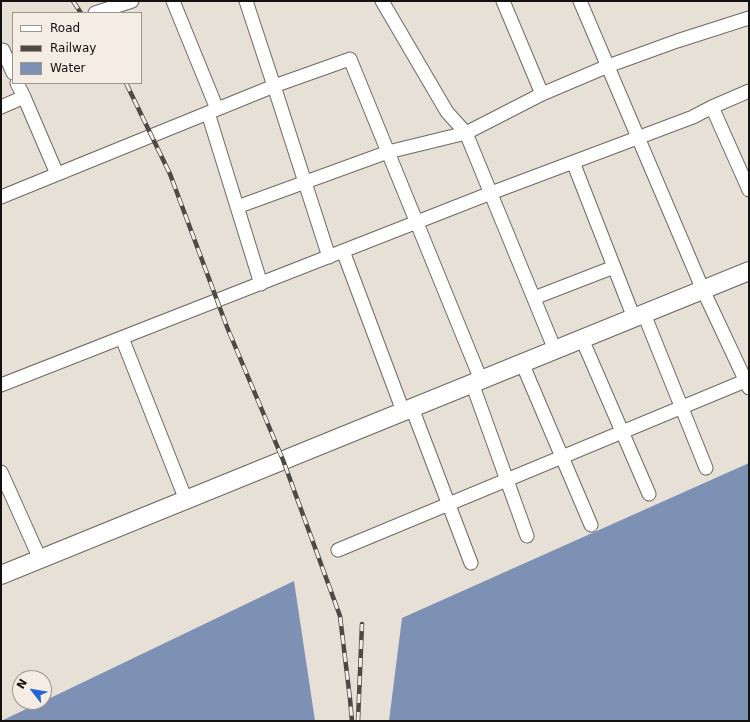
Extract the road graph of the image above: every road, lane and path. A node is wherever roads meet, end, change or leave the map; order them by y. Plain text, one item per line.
1 (132, 1) edge
2 (173, 1) edge
3 (246, 1) edge
4 (382, 1) edge
5 (503, 1) edge
6 (580, 1) edge
7 (98, 12) edge
8 (749, 18) edge
9 (6, 48) edge
10 (608, 66) junction
11 (12, 69) edge
12 (18, 84) edge
13 (274, 86) junction
14 (749, 91) edge
15 (542, 94) junction
16 (24, 97) junction
17 (1, 107) edge
18 (712, 107) junction
19 (213, 111) junction
20 (466, 133) junction
21 (639, 138) junction
22 (388, 152) junction
23 (573, 162) junction
24 (57, 174) junction
25 (306, 183) junction
26 (749, 190) edge
27 (491, 194) junction
28 (1, 197) edge
29 (237, 207) junction
30 (417, 222) junction
31 (343, 251) junction
32 (329, 256) junction
33 (614, 267) junction
34 (749, 271) edge
35 (260, 284) junction
36 (703, 290) junction
37 (534, 298) junction
38 (639, 316) junction
39 (122, 338) junction
40 (582, 339) junction
41 (555, 350) junction
42 (522, 363) junction
43 (476, 382) junction
44 (1, 385) edge
45 (747, 385) edge
46 (682, 408) junction
47 (407, 409) junction
48 (622, 432) junction
49 (562, 457) junction
50 (706, 468) dead end
51 (1, 472) edge
52 (507, 480) junction
53 (649, 494) dead end
54 (186, 500) junction
55 (448, 504) junction
56 (591, 525) dead end
57 (527, 536) dead end
58 (338, 550) dead end
59 (40, 559) junction
60 (471, 563) dead end
61 (1, 575) edge

1 - 7 street
2 - 19 street
3 - 13 street
4 - 20 street
5 - 15 street
6 - 10 street
8 - 10 street
9 - 11 street
10 - 15 street
10 - 21 street
12 - 16 street
13 - 19 street
13 - 22 street
13 - 25 street
14 - 18 street
15 - 20 street
16 - 17 street
16 - 24 street
18 - 21 street
18 - 26 street
19 - 24 street
19 - 29 street
20 - 22 street
20 - 27 street
21 - 23 street
21 - 36 street
22 - 25 street
22 - 30 street
23 - 27 street
23 - 33 street
24 - 28 street
25 - 29 street
25 - 32 street
27 - 30 street
27 - 37 street
29 - 35 street
30 - 31 street
30 - 43 street
31 - 32 street
31 - 47 street
32 - 35 street
33 - 37 street
33 - 38 street
34 - 36 main road
35 - 39 street
36 - 38 main road
36 - 45 street
37 - 41 street
38 - 40 main road
38 - 46 street
39 - 44 street
39 - 54 street
40 - 41 main road
40 - 48 street
41 - 42 main road
42 - 43 main road
42 - 49 street
43 - 47 main road
43 - 52 street
45 - 46 street
46 - 48 street
46 - 50 street
47 - 54 main road
47 - 55 street
48 - 49 street
48 - 53 street
49 - 52 street
49 - 56 street
51 - 59 street
52 - 55 street
52 - 57 street
54 - 59 main road
55 - 58 street
55 - 60 street
59 - 61 main road

